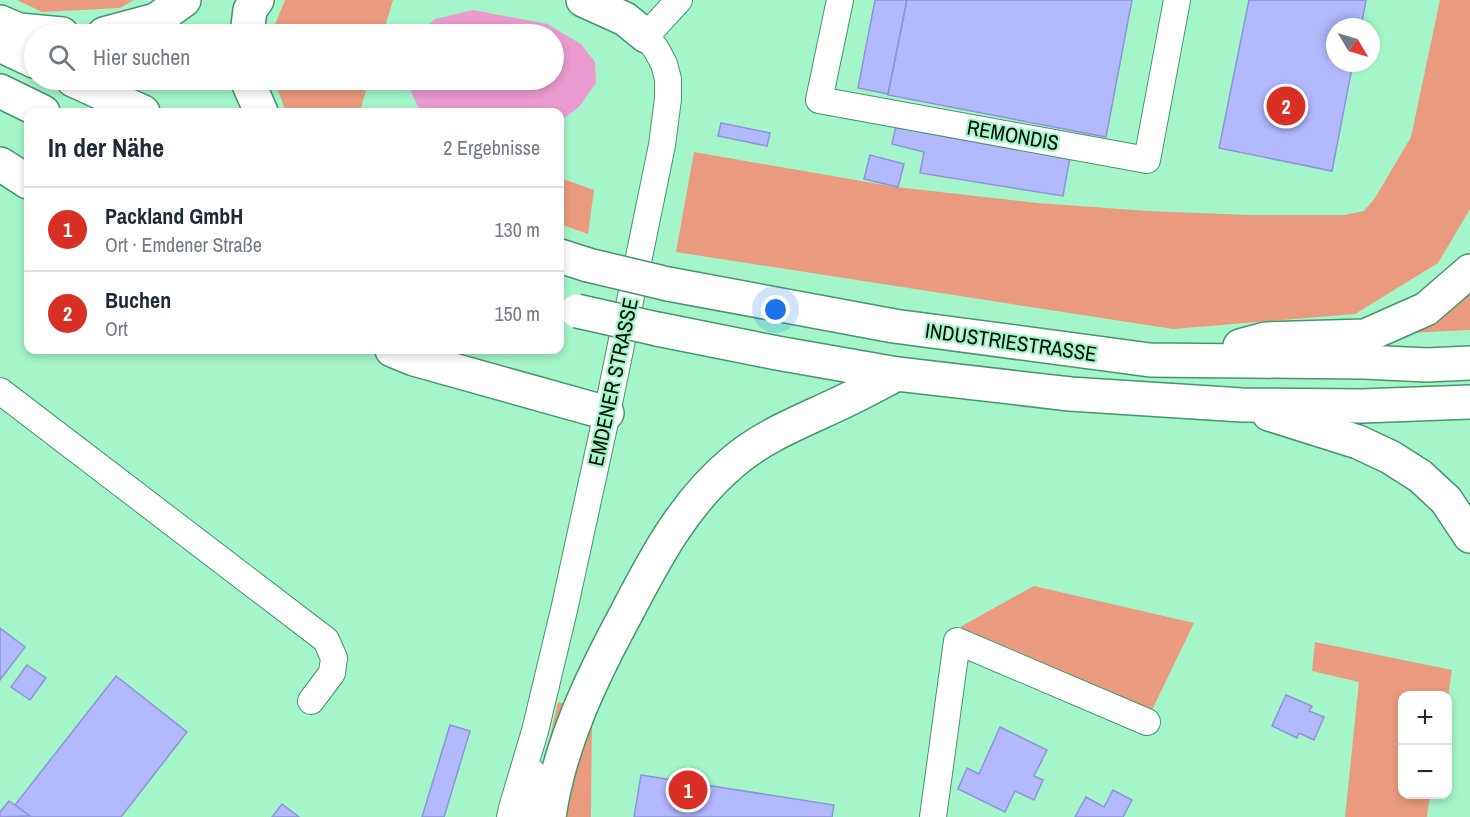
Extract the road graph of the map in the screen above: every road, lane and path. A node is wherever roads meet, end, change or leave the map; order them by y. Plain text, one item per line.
1 (184, 0) edge
2 (257, 0) edge
3 (583, 0) edge
4 (679, 0) edge
5 (840, 0) edge
6 (1177, 0) edge
7 (0, 22) edge
8 (141, 24) edge
9 (248, 24) edge
10 (24, 30) edge
11 (646, 36) junction
12 (0, 45) edge
13 (24, 57) edge
14 (95, 90) edge
15 (251, 90) edge
16 (0, 91) edge
17 (35, 108) edge
18 (134, 108) edge
19 (259, 108) edge
20 (0, 164) edge
21 (24, 179) edge
22 (574, 260) edge
23 (1470, 271) edge
24 (568, 308) edge
25 (402, 354) edge
26 (1189, 361) junction
27 (1470, 363) edge
28 (897, 374) junction
29 (0, 391) edge
30 (1470, 402) edge
31 (1242, 405) junction
32 (607, 413) junction
33 (1470, 536) edge
34 (311, 701) dead end
35 (1147, 722) dead end
36 (535, 731) junction
37 (510, 817) edge
38 (530, 817) edge
39 (549, 817) edge
40 (933, 817) edge

1 - 8 highway
2 - 9 highway
3 - 11 highway
4 - 11 street
5 - 6 street, REMONDIS
7 - 10 highway
11 - 32 street, EMDENER STRASSE
12 - 13 highway
14 - 18 highway
15 - 19 highway
16 - 17 highway
20 - 21 highway
22 - 26 highway, INDUSTRIESTRASSE, bridge
23 - 26 highway
24 - 28 highway, INDUSTRIESTRASSE, bridge
25 - 32 highway
26 - 27 highway, INDUSTRIESTRASSE
28 - 31 highway, INDUSTRIESTRASSE
28 - 39 highway
29 - 34 street
30 - 31 highway, INDUSTRIESTRASSE
31 - 33 highway
32 - 36 street, EMDENER STRASSE
35 - 40 street
36 - 37 street, EMDENER STRASSE
36 - 38 street, EMDENER STRASSE

